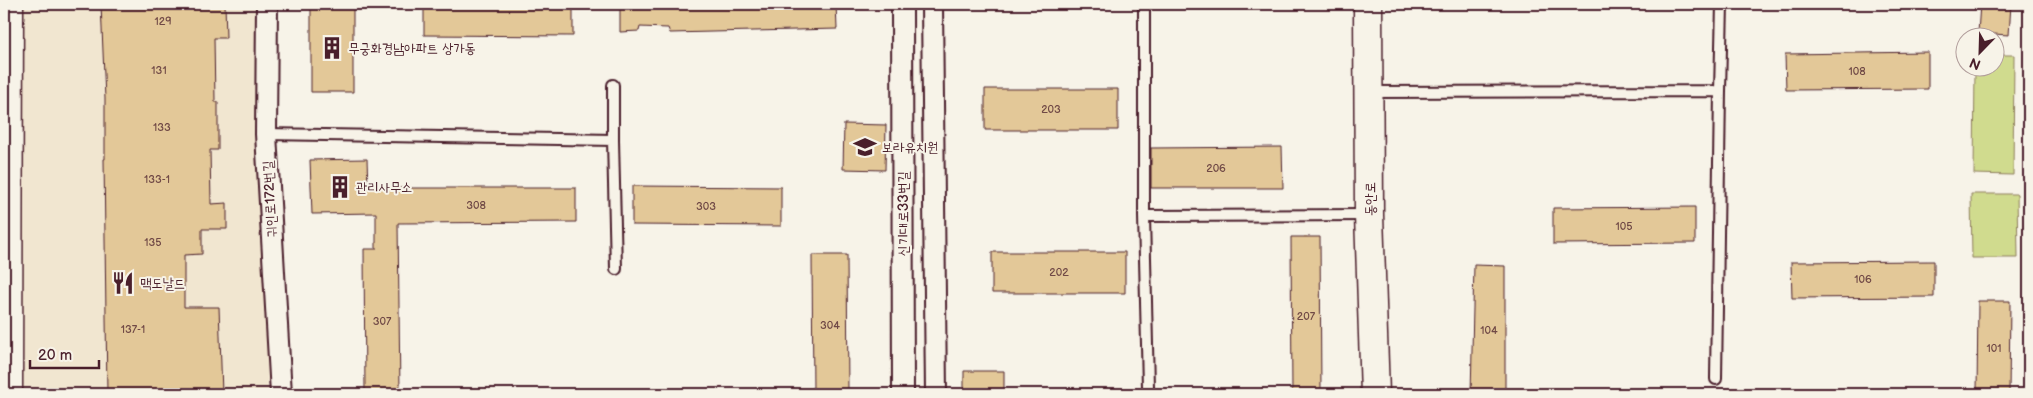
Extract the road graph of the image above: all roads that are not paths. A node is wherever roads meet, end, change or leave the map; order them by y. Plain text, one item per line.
1 (9, 4) edge
2 (267, 4) edge
3 (902, 4) edge
4 (932, 4) edge
5 (1144, 4) edge
6 (1368, 4) edge
7 (1722, 4) edge
8 (613, 85) dead end
9 (1720, 91) junction
10 (1370, 92) junction
11 (266, 134) junction
12 (613, 140) junction
13 (1369, 215) junction
14 (1144, 216) junction
15 (616, 269) dead end
16 (6, 313) edge
17 (1716, 379) dead end
18 (1148, 387) dead end
19 (8, 394) edge
20 (281, 394) edge
21 (903, 394) edge
22 (936, 394) edge
23 (1375, 394) edge

1 - 16 street
2 - 11 street, 귀인로172번길
3 - 21 street, 신기대로33번길
4 - 22 street
5 - 14 lane
6 - 10 street, 동안로
7 - 9 lane
8 - 12 lane
9 - 10 lane
9 - 17 lane
10 - 13 street, 동안로
11 - 12 lane
11 - 20 street, 귀인로172번길
12 - 15 lane
13 - 14 lane
13 - 23 street, 동안로
14 - 18 lane
16 - 19 street

